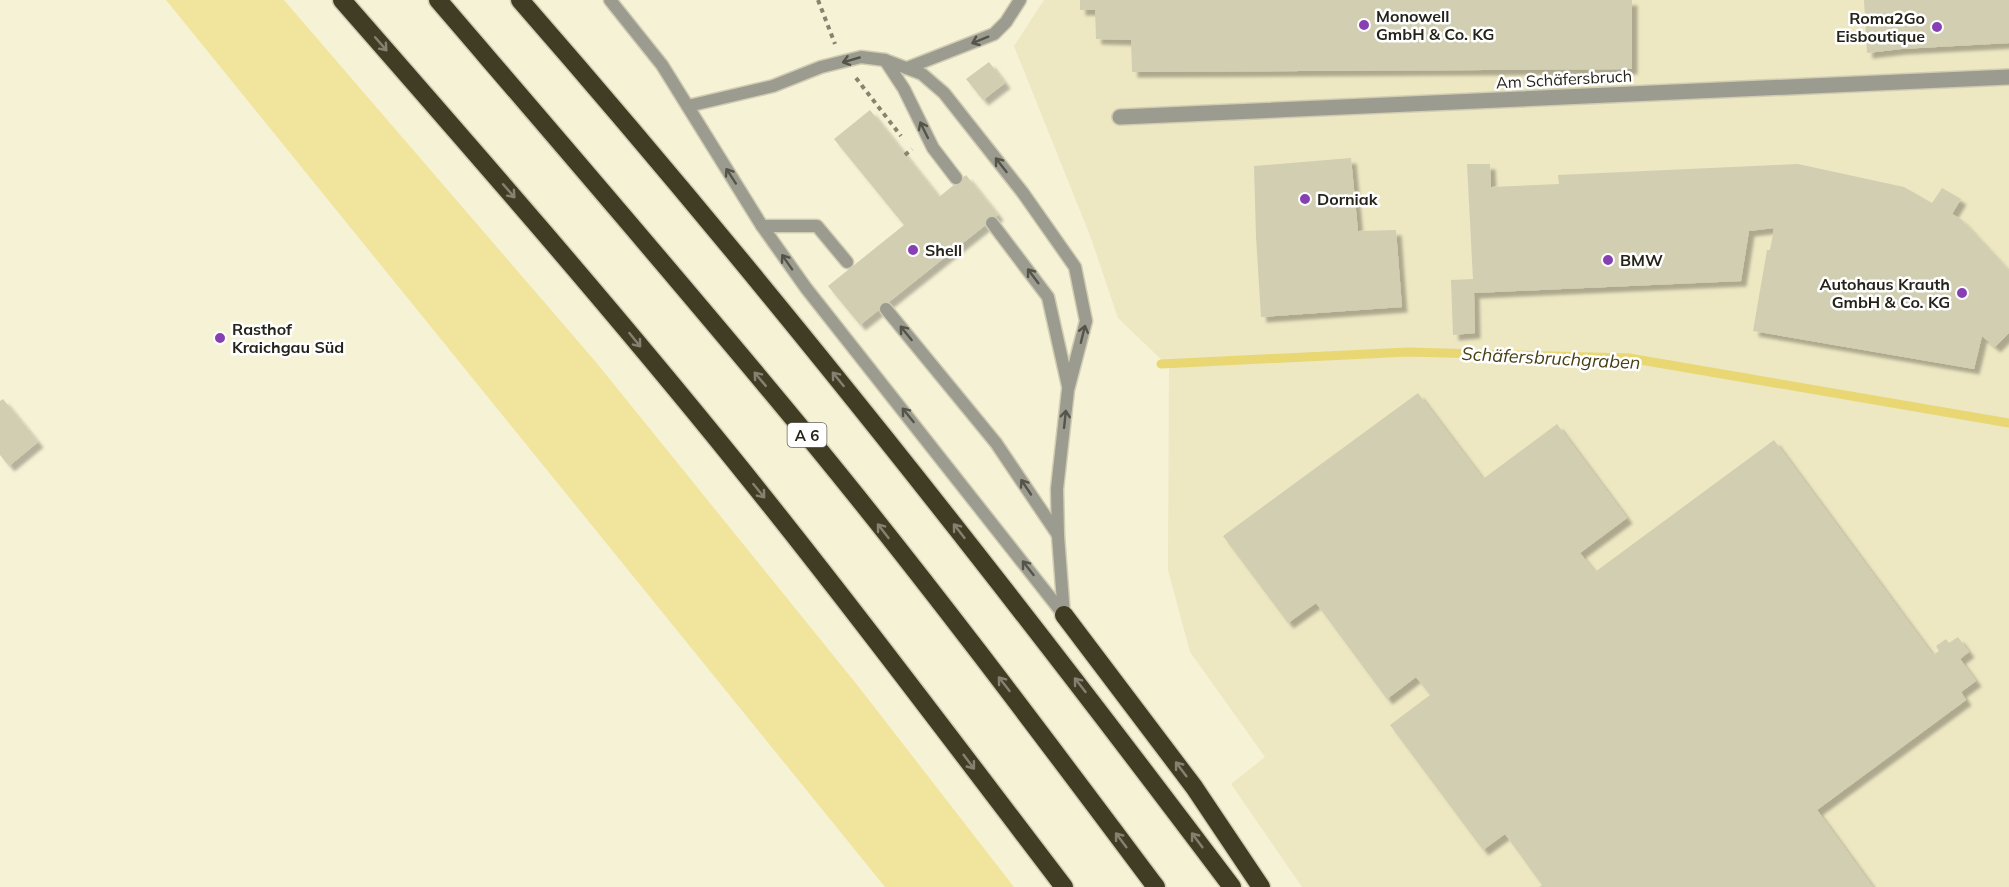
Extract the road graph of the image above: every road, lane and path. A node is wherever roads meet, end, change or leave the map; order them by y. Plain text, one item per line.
1 (342, 0) edge
2 (438, 0) edge
3 (520, 0) edge
4 (818, 0) edge
5 (1020, 0) edge
6 (614, 2) edge
7 (885, 60) junction
8 (843, 62) junction
9 (907, 68) junction
10 (2009, 77) edge
11 (688, 106) junction
12 (1120, 117) dead end
13 (905, 155) dead end
14 (956, 178) dead end
15 (992, 223) dead end
16 (762, 226) junction
17 (847, 262) dead end
18 (886, 309) dead end
19 (1068, 390) junction
20 (1058, 536) junction
21 (1064, 615) junction
22 (1064, 887) edge
23 (1156, 887) edge
24 (1233, 887) edge
25 (1261, 887) edge

1 -> 22 highway
23 -> 2 highway, A 6
24 -> 3 highway
4 - 8 path
5 -> 9 lane
6 - 11 lane
7 -> 8 lane
7 - 9 lane
14 -> 7 lane
8 - 11 lane
8 - 13 path
19 -> 9 lane
10 - 12 street, Am Schäfersbruch
16 -> 11 lane
19 -> 15 lane
16 - 17 lane
21 -> 16 lane
20 -> 18 lane
20 -> 19 lane
20 - 21 lane
25 -> 21 highway

